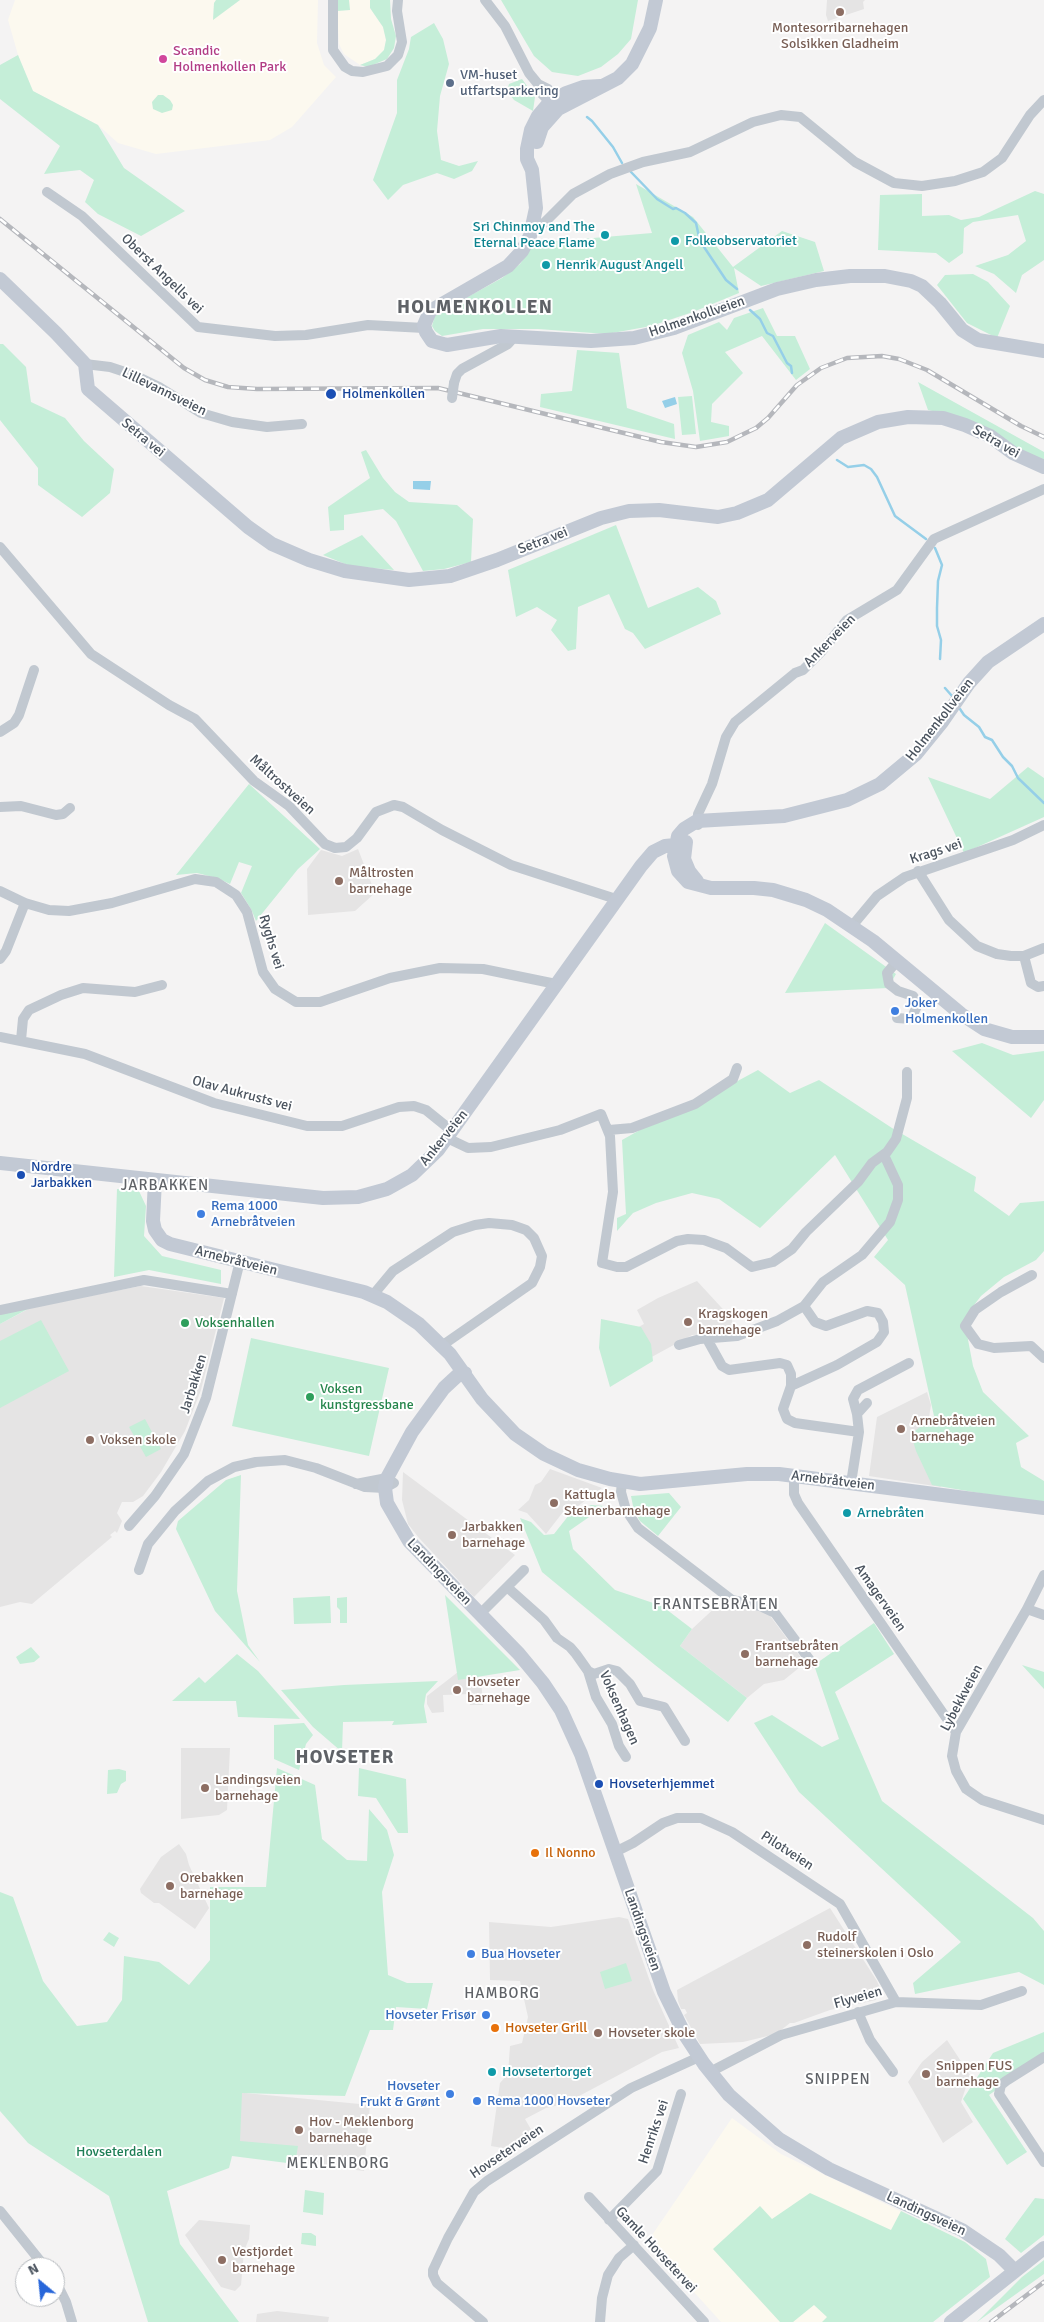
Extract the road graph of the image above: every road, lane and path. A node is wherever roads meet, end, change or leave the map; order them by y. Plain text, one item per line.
1 (333, 0) edge
2 (398, 0) edge
3 (485, 0) edge
4 (656, 0) edge
5 (1044, 100) edge
6 (554, 104) junction
7 (47, 192) dead end
8 (534, 225) junction
9 (3, 284) edge
10 (424, 328) junction
11 (515, 336) junction
12 (1044, 351) edge
13 (85, 364) junction
14 (452, 398) dead end
15 (302, 424) dead end
16 (1044, 467) edge
17 (1044, 489) edge
18 (0, 547) edge
19 (1044, 624) edge
20 (34, 670) dead end
21 (0, 732) edge
22 (0, 807) edge
23 (70, 808) dead end
24 (702, 823) junction
25 (1044, 824) edge
26 (677, 850) junction
27 (918, 871) junction
28 (0, 891) edge
29 (616, 899) junction
30 (24, 903) junction
31 (852, 926) junction
32 (1044, 948) edge
33 (1024, 956) junction
34 (0, 959) edge
35 (897, 961) junction
36 (556, 984) junction
37 (162, 985) dead end
38 (1044, 986) edge
39 (897, 1018) dead end
40 (1044, 1036) edge
41 (0, 1037) edge
42 (21, 1040) junction
43 (737, 1068) dead end
44 (908, 1072) dead end
45 (609, 1130) junction
46 (449, 1134) junction
47 (884, 1155) junction
48 (0, 1163) edge
49 (155, 1180) junction
50 (240, 1261) junction
51 (1032, 1275) dead end
52 (232, 1294) junction
53 (373, 1295) junction
54 (804, 1306) junction
55 (0, 1310) edge
56 (707, 1339) junction
57 (679, 1345) dead end
58 (440, 1347) junction
59 (1044, 1358) edge
60 (909, 1363) dead end
61 (465, 1380) junction
62 (791, 1386) junction
63 (867, 1403) dead end
64 (858, 1414) junction
65 (859, 1432) junction
66 (794, 1476) junction
67 (390, 1479) junction
68 (622, 1482) junction
69 (851, 1483) junction
70 (1044, 1507) edge
71 (129, 1526) dead end
72 (139, 1570) dead end
73 (524, 1570) dead end
74 (1044, 1575) edge
75 (507, 1587) junction
76 (1027, 1609) junction
77 (480, 1614) junction
78 (1044, 1615) edge
79 (812, 1663) dead end
80 (588, 1671) junction
81 (956, 1732) junction
82 (685, 1741) dead end
83 (626, 1757) dead end
84 (1044, 1820) edge
85 (615, 1852) junction
86 (1022, 1990) dead end
87 (896, 2002) junction
88 (858, 2012) junction
89 (699, 2056) junction
90 (1044, 2057) edge
91 (710, 2072) junction
92 (893, 2072) dead end
93 (681, 2094) dead end
94 (1044, 2162) edge
95 (589, 2197) dead end
96 (0, 2212) edge
97 (609, 2220) junction
98 (634, 2245) junction
99 (1044, 2248) edge
100 (37, 2257) edge
101 (1011, 2274) junction
102 (65, 2300) edge
103 (474, 2318) edge
104 (72, 2322) edge
105 (484, 2322) edge
106 (600, 2322) edge
107 (704, 2322) edge
108 (951, 2322) edge

1 - 2 street
3 - 6 street
4 - 6 street
5 - 8 street
6 - 8 street
7 - 10 street, Oberst Angells vei
8 - 10 street
9 - 13 street
10 - 11 street, Holmenkollveien
11 - 12 street, Holmenkollveien
11 - 14 street, bridge
13 - 15 street, Lillevannsveien
13 - 16 street, Setra vei
17 - 24 street, Ankerveien
18 - 29 street, Måltrostveien
19 - 24 street, Holmenkollveien
20 - 21 street
22 - 23 street
24 - 26 street
25 - 27 street, Krags vei
26 - 29 street, Ankerveien
26 - 31 street
27 - 31 street, Krags vei
27 - 33 street
28 - 30 street, Ryghs vei
29 - 36 street, Ankerveien
30 - 34 street
30 - 36 street, Ryghs vei
31 - 35 street
32 - 33 street
33 - 38 street
35 - 39 street
35 - 40 street
36 - 46 street, Ankerveien
37 - 42 street
41 - 42 street, Olav Aukrusts vei
42 - 46 street, Olav Aukrusts vei
43 - 45 street
44 - 47 street
45 - 46 street, Olav Aukrusts vei
45 - 47 street
46 - 49 street, Ankerveien
47 - 54 street
48 - 49 street, Ankerveien
49 - 50 street, Arnebråtveien
50 - 52 street, Jarbakken
50 - 53 street, Arnebråtveien
51 - 59 street
52 - 55 street
52 - 71 street, Jarbakken
53 - 58 street, Arnebråtveien
53 - 58 street
54 - 56 street
54 - 62 street
56 - 57 street
56 - 62 street
58 - 61 street, Arnebråtveien
60 - 64 street
61 - 67 street, Landingsveien
61 - 68 street, Arnebråtveien
62 - 65 street
63 - 64 street
64 - 65 street
65 - 69 street
66 - 68 street, Arnebråtveien
66 - 69 street, Arnebråtveien
66 - 81 street, Amagerveien
67 - 72 street
67 - 77 street, Landingsveien
68 - 79 street
69 - 70 street, Arnebråtveien
73 - 75 street
74 - 76 street, Lybekkveien
75 - 77 street
75 - 80 street, Voksenhagen
76 - 78 street
76 - 81 street, Lybekkveien
77 - 85 street, Landingsveien
80 - 82 street, Voksenhagen
80 - 83 street, Voksenhagen
81 - 84 street, Lybekkveien
85 - 87 street, Pilotveien
85 - 89 street, Landingsveien
86 - 87 street, Flyveien
87 - 88 street, Flyveien
88 - 91 street, Flyveien
88 - 92 street
89 - 91 street, Landingsveien
89 - 103 street, Hovseterveien
90 - 94 street
91 - 101 street, Landingsveien
93 - 97 street, Henriks vei
95 - 97 street, Gamle Hovsetervei
96 - 100 street
97 - 98 street, Gamle Hovsetervei
98 - 106 street
98 - 107 street, Gamle Hovsetervei
99 - 101 street
101 - 108 street
102 - 104 street
103 - 105 street, Hovseterveien

